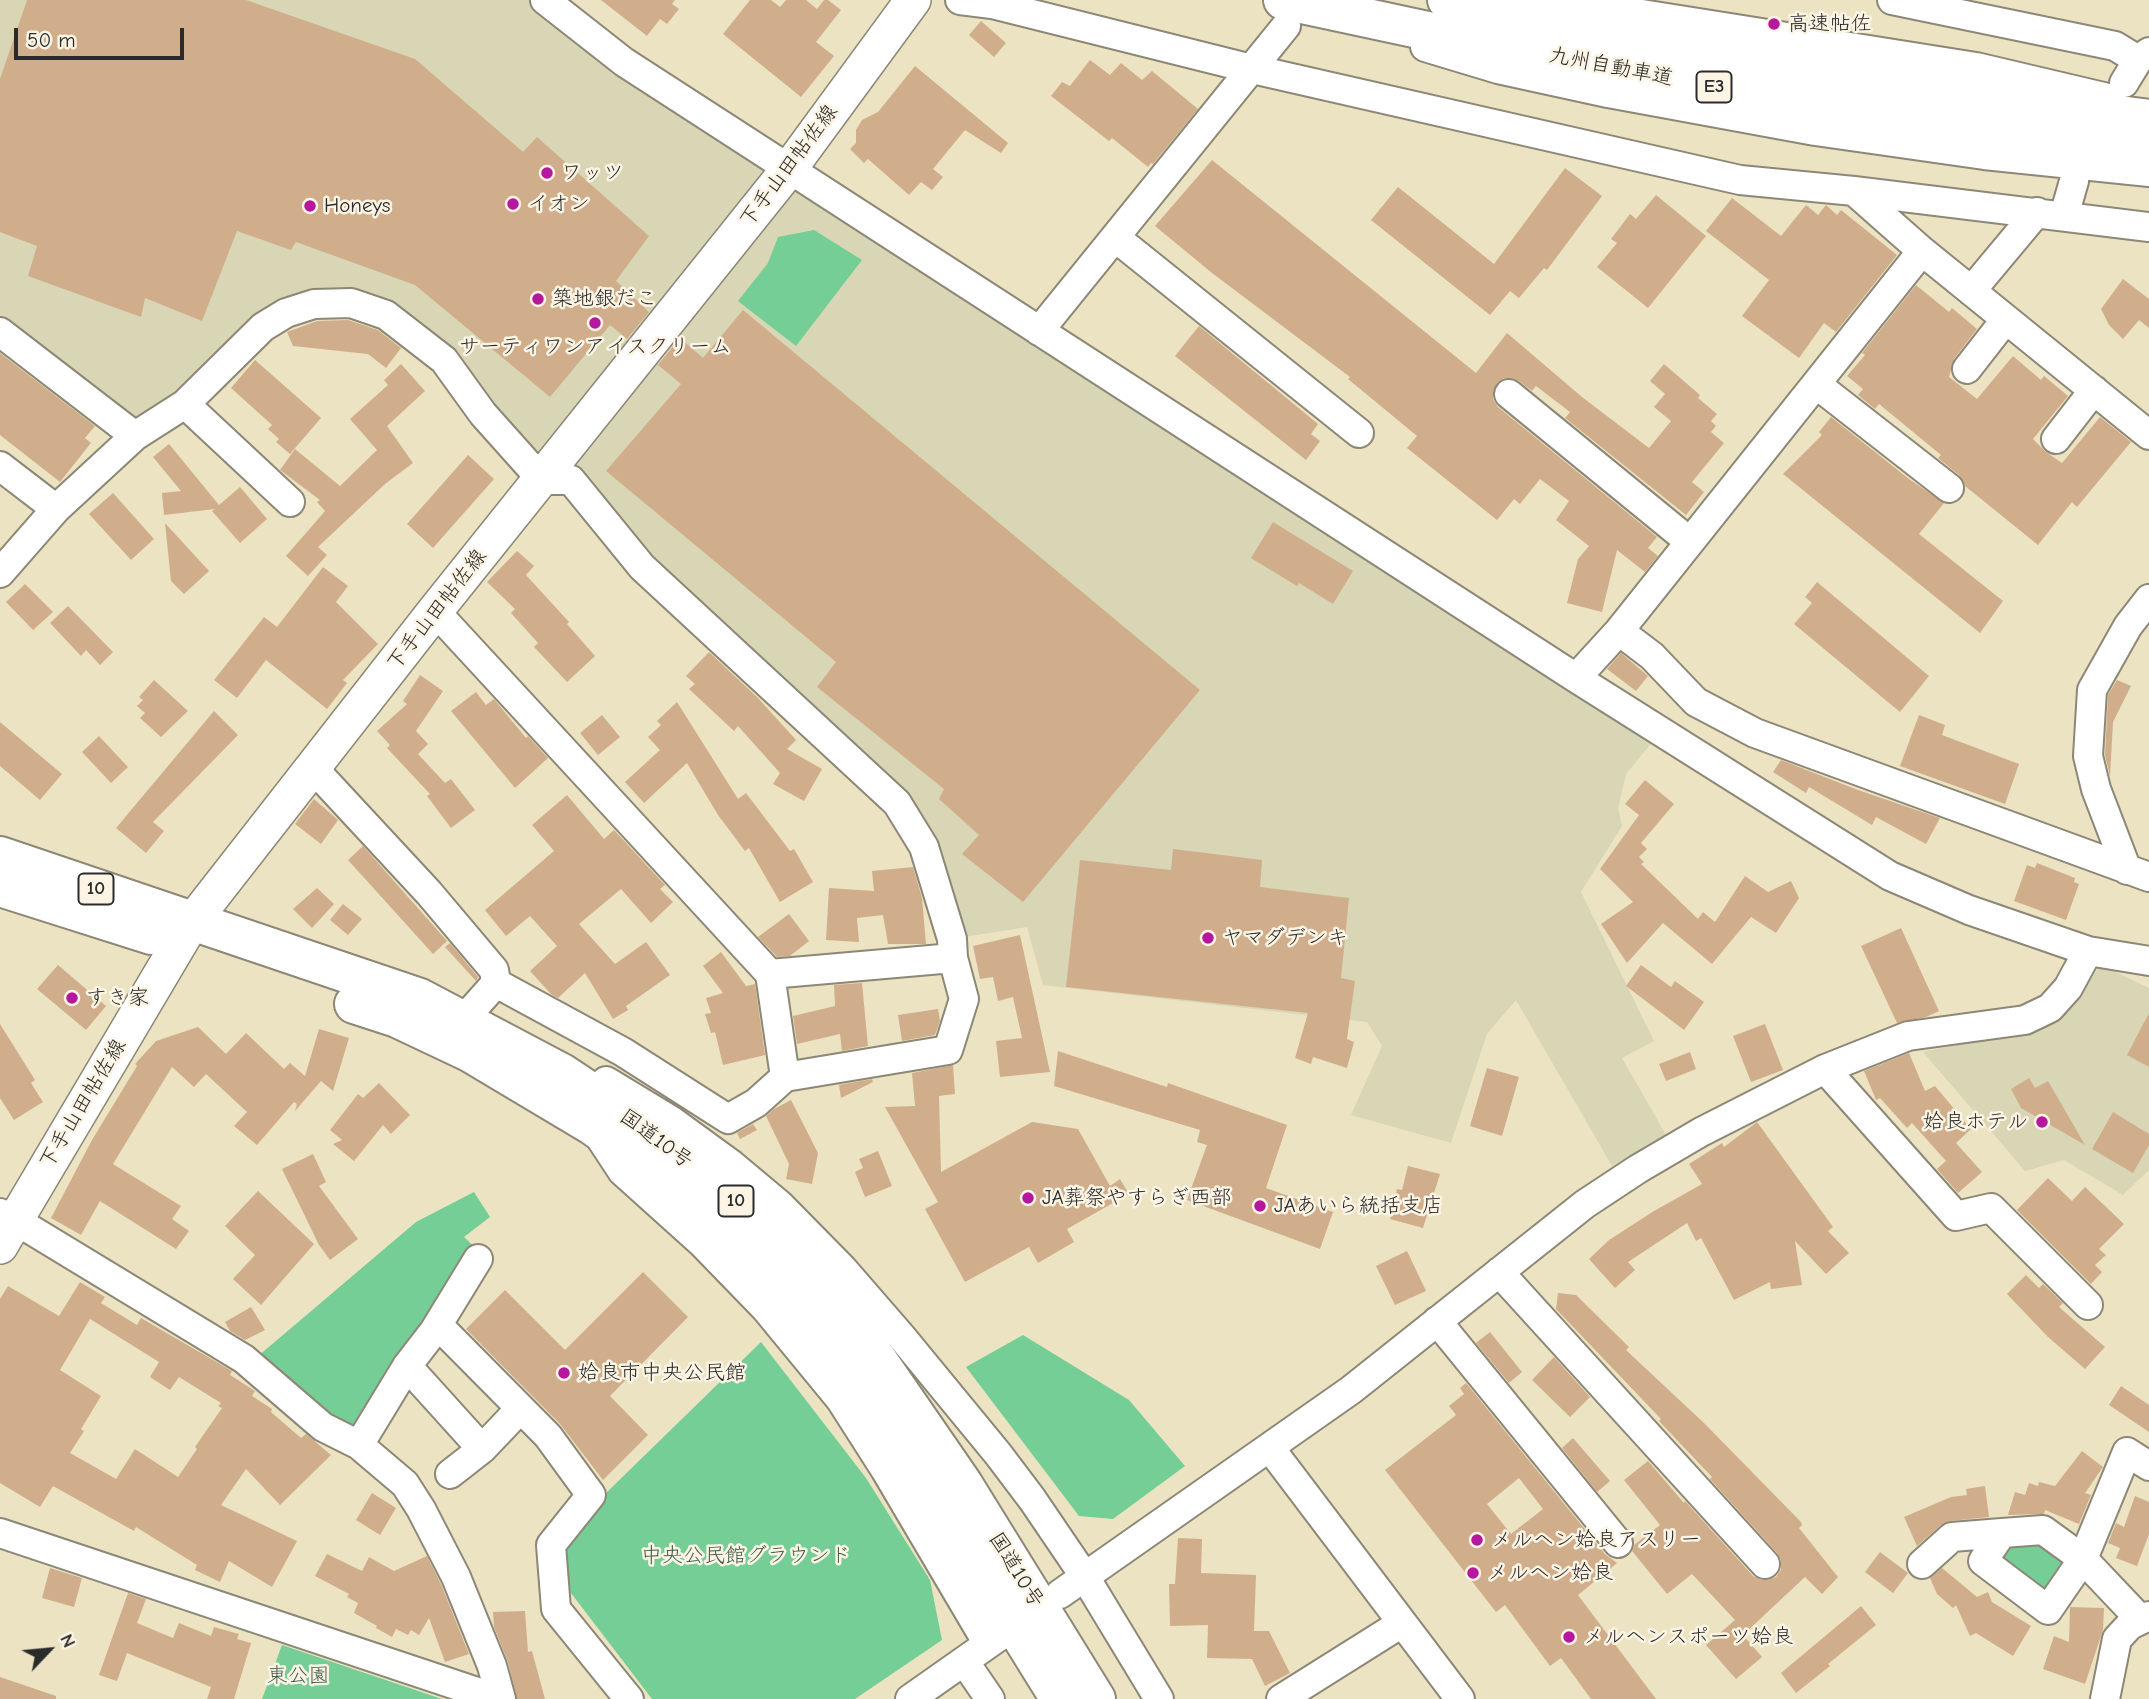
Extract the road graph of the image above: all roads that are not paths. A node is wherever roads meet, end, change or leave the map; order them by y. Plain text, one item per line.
1 (545, 0) edge
2 (913, 0) edge
3 (960, 0) edge
4 (1268, 0) edge
5 (1447, 0) edge
6 (1553, 0) edge
7 (1892, 0) edge
8 (1284, 13) edge
9 (2137, 65) edge
10 (1252, 69) junction
11 (2149, 107) edge
12 (2149, 119) edge
13 (2149, 153) edge
14 (789, 169) junction
15 (2149, 172) edge
16 (2074, 181) dead end
17 (1854, 191) junction
18 (2050, 214) junction
19 (2149, 227) edge
20 (1116, 238) junction
21 (1922, 251) junction
22 (1971, 291) junction
23 (2006, 319) junction
24 (1039, 331) junction
25 (0, 332) edge
26 (1967, 369) dead end
27 (1816, 384) junction
28 (2094, 390) junction
29 (1509, 394) dead end
30 (185, 404) junction
31 (1359, 433) dead end
32 (2149, 435) edge
33 (135, 436) junction
34 (2056, 439) dead end
35 (0, 466) edge
36 (542, 480) junction
37 (1949, 488) dead end
38 (290, 502) dead end
39 (56, 509) junction
40 (1690, 542) junction
41 (0, 573) edge
42 (2149, 599) edge
43 (435, 611) junction
44 (1619, 631) junction
45 (1576, 678) junction
46 (313, 768) junction
47 (0, 856) edge
48 (2138, 873) edge
49 (0, 887) edge
50 (185, 933) junction
51 (2088, 951) junction
52 (953, 958) junction
53 (2149, 961) edge
54 (770, 974) junction
55 (496, 983) junction
56 (464, 1019) junction
57 (1825, 1069) junction
58 (562, 1073) junction
59 (785, 1077) junction
60 (593, 1126) junction
61 (5, 1226) edge
62 (478, 1259) dead end
63 (1499, 1272) junction
64 (2088, 1305) dead end
65 (1437, 1321) junction
66 (438, 1325) junction
67 (407, 1366) junction
68 (520, 1409) junction
69 (359, 1445) junction
70 (1270, 1448) junction
71 (482, 1449) junction
72 (2149, 1466) edge
73 (450, 1474) dead end
74 (0, 1533) edge
75 (2002, 1533) junction
76 (1618, 1543) dead end
77 (2083, 1559) junction
78 (1765, 1564) dead end
79 (1922, 1564) dead end
80 (1085, 1577) junction
81 (1060, 1594) dead end
82 (2145, 1617) edge
83 (1402, 1623) junction
84 (964, 1661) junction
85 (486, 1699) edge
86 (501, 1699) edge
87 (629, 1699) edge
88 (910, 1699) edge
89 (990, 1699) edge
90 (1060, 1699) edge
91 (1096, 1699) edge
92 (1159, 1699) edge
93 (1281, 1699) edge
94 (1460, 1699) edge
95 (2105, 1699) edge

1 - 14 street
2 - 14 main road, 下手山田帖佐線
3 - 10 street
4 - 15 street
5 - 12 highway, 九州自動車道 / E3
6 - 11 street
7 - 9 street
8 - 10 street
8 - 13 highway, 九州自動車道 / E3
10 - 17 street
10 - 20 street
14 - 24 street
14 - 36 main road, 下手山田帖佐線
16 - 18 street
17 - 18 street
17 - 21 street
18 - 19 street
18 - 22 street
20 - 24 street
20 - 31 street
21 - 22 street
21 - 27 street
22 - 23 street
23 - 26 street
23 - 28 street
24 - 45 street
25 - 33 street
27 - 37 street
27 - 40 street
28 - 32 street
28 - 34 street
29 - 40 street
30 - 33 street
30 - 36 street
30 - 38 street
33 - 39 street
35 - 39 street
36 - 43 main road, 下手山田帖佐線
36 - 52 street
39 - 41 street
40 - 44 street
42 - 48 street
43 - 46 main road, 下手山田帖佐線
43 - 54 street
44 - 45 street
44 - 48 street
45 - 51 street
46 - 50 main road, 下手山田帖佐線
46 - 55 street
47 - 50 highway, 国道10号 / 10
49 - 50 highway, 国道10号 / 10
50 - 56 highway, 国道10号 / 10
50 - 60 highway, 国道10号 / 10
50 - 61 main road, 下手山田帖佐線
51 - 53 street
51 - 57 street
52 - 54 street
52 - 59 street
54 - 59 street
55 - 56 street
55 - 59 street
56 - 58 highway, 国道10号 / 10
57 - 63 street
57 - 64 street
58 - 80 street
58 - 91 highway, 国道10号 / 10
60 - 84 street
60 - 90 highway, 国道10号 / 10
61 - 69 street
62 - 66 street
63 - 65 street
63 - 78 street
65 - 70 street
65 - 76 street
66 - 67 street
66 - 68 street
67 - 69 street
67 - 71 street
68 - 71 street
68 - 87 street
69 - 86 street
70 - 80 street
70 - 83 street
71 - 73 street
72 - 77 street
74 - 85 street
75 - 77 street
75 - 77 street
75 - 79 street
77 - 82 street
80 - 81 street
80 - 92 street
82 - 95 street
83 - 93 street
83 - 94 street
84 - 88 street
84 - 89 street

